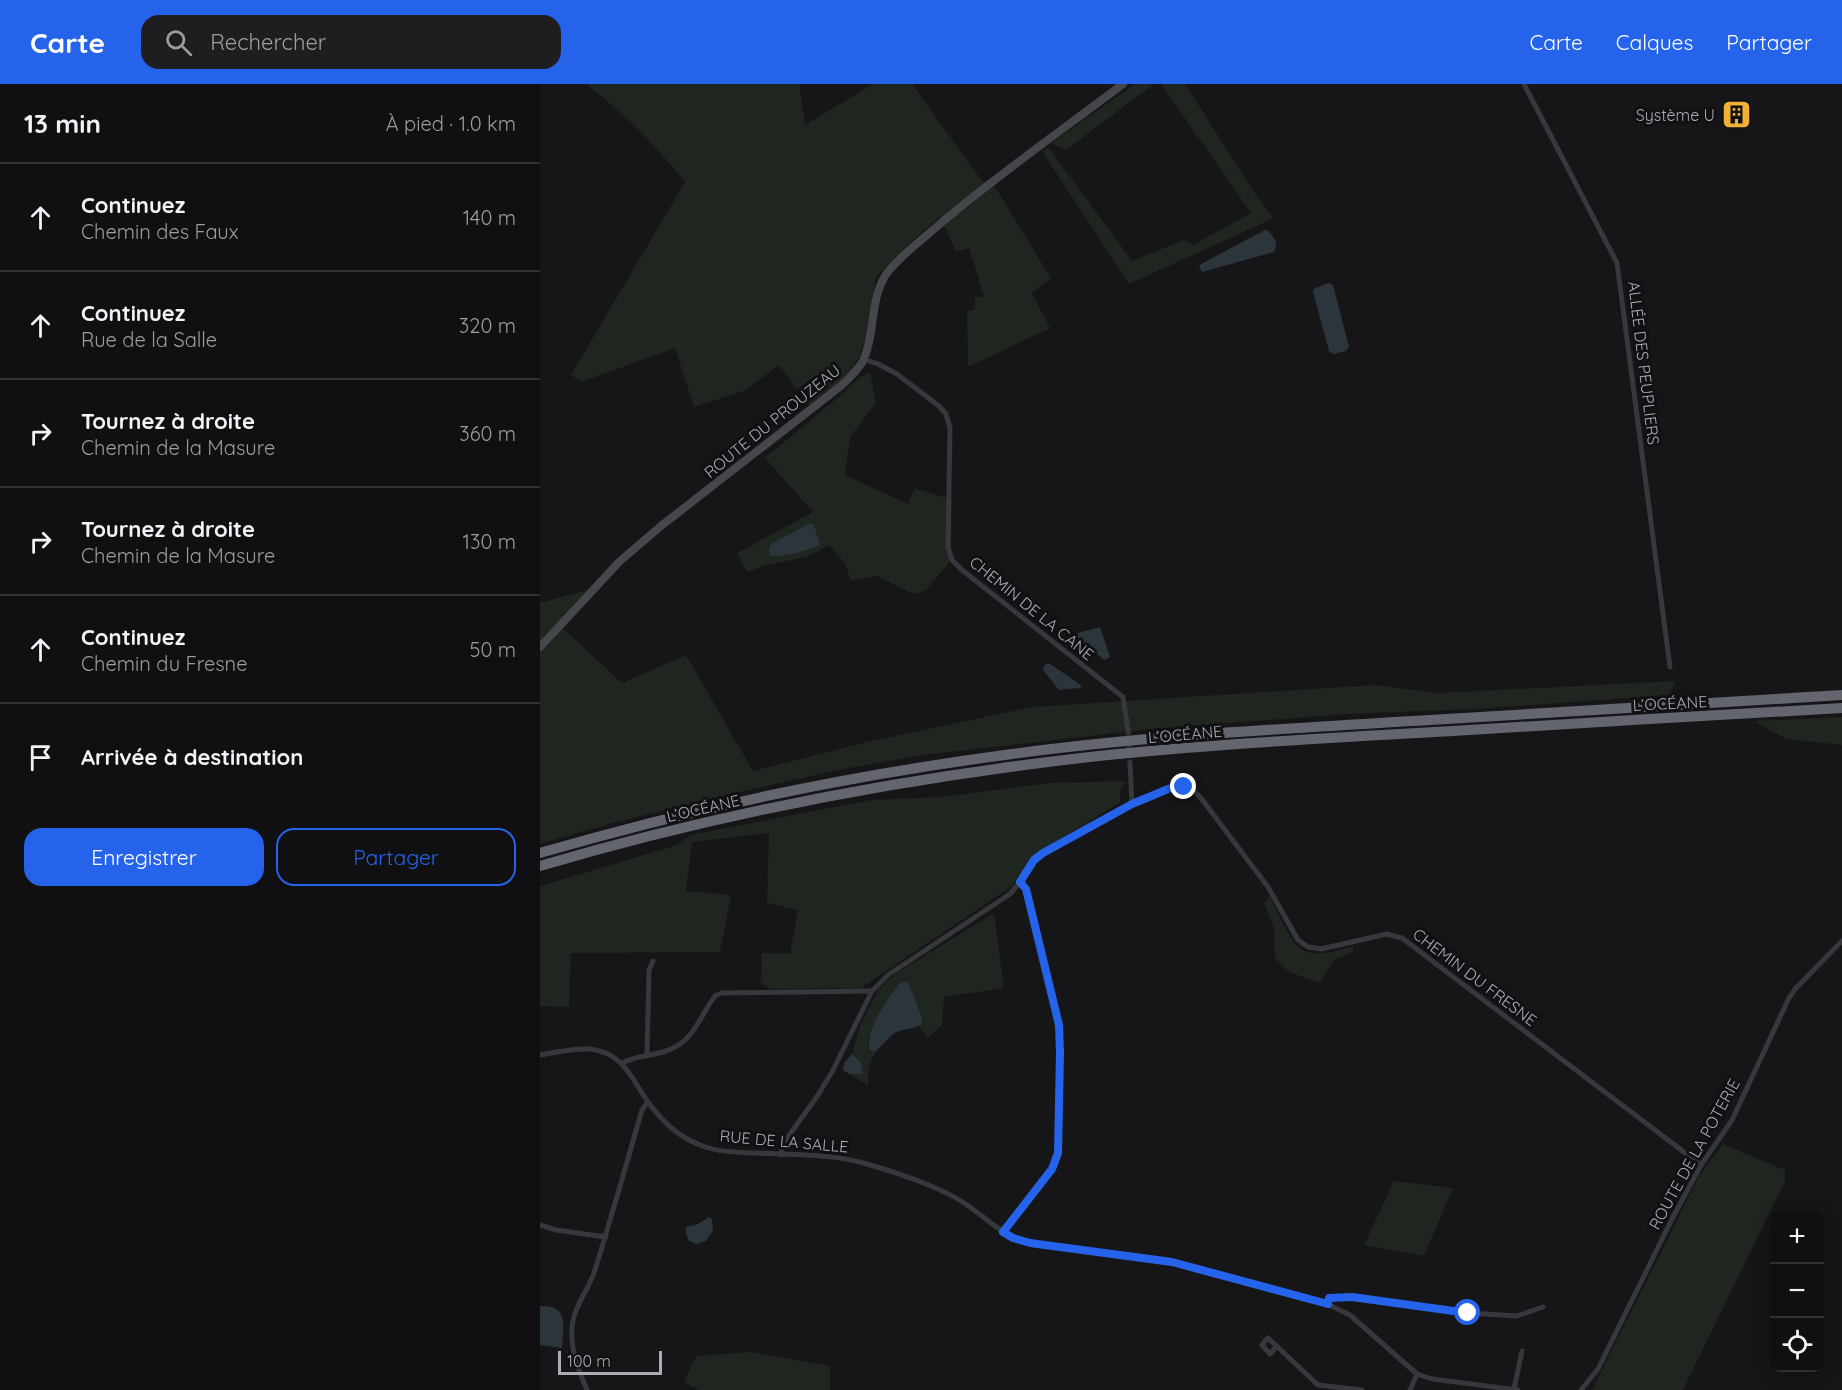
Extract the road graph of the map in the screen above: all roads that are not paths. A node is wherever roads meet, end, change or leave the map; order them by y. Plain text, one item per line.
1 (1123, 84) edge
2 (1524, 84) edge
3 (863, 359) junction
4 (540, 647) edge
5 (1670, 667) dead end
6 (1842, 695) edge
7 (1842, 708) edge
8 (1128, 730) tunnel mouth
9 (1130, 764) tunnel mouth
10 (1132, 804) junction
11 (540, 853) edge
12 (540, 866) edge
13 (1020, 882) junction
14 (1842, 941) edge
15 (653, 961) dead end
16 (872, 991) junction
17 (540, 1055) edge
18 (647, 1056) junction
19 (622, 1063) junction
20 (648, 1102) junction
21 (781, 1155) junction
22 (1701, 1165) junction
23 (540, 1225) edge
24 (1003, 1232) junction
25 (606, 1237) junction
26 (1328, 1304) junction
27 (1543, 1307) dead end
28 (1277, 1346) dead end
29 (1522, 1351) dead end
30 (1417, 1374) junction
31 (587, 1390) edge
32 (1362, 1390) edge
33 (1410, 1390) edge
34 (1516, 1390) edge
35 (1581, 1390) edge

1 - 3 street, ROUTE DU PROUZEAU
2 - 5 street, ALLÉE DES PEUPLIERS
3 - 4 street, ROUTE DU PROUZEAU
3 - 8 street, CHEMIN DE LA CANE
6 - 11 highway, L’OCÉANE
7 - 12 highway, L’OCÉANE
9 - 10 street
10 - 13 street, CHEMIN DU FRESNE
10 - 22 street, CHEMIN DU FRESNE
13 - 16 street, CHEMIN DU FRESNE
13 - 24 street
14 - 22 street, ROUTE DE LA POTERIE
15 - 18 street
16 - 18 street
16 - 21 street
17 - 19 street
18 - 19 street
19 - 20 street, RUE DE LA SALLE
20 - 21 street, RUE DE LA SALLE
20 - 25 street
21 - 24 street, RUE DE LA SALLE
22 - 35 street, ROUTE DE LA POTERIE
23 - 25 street
24 - 26 street, RUE DE LA SALLE
25 - 31 street
26 - 27 street
26 - 30 street, RUE DE LA SALLE
28 - 32 street
29 - 34 street
30 - 33 street
30 - 34 street, RUE DE LA SALLE

